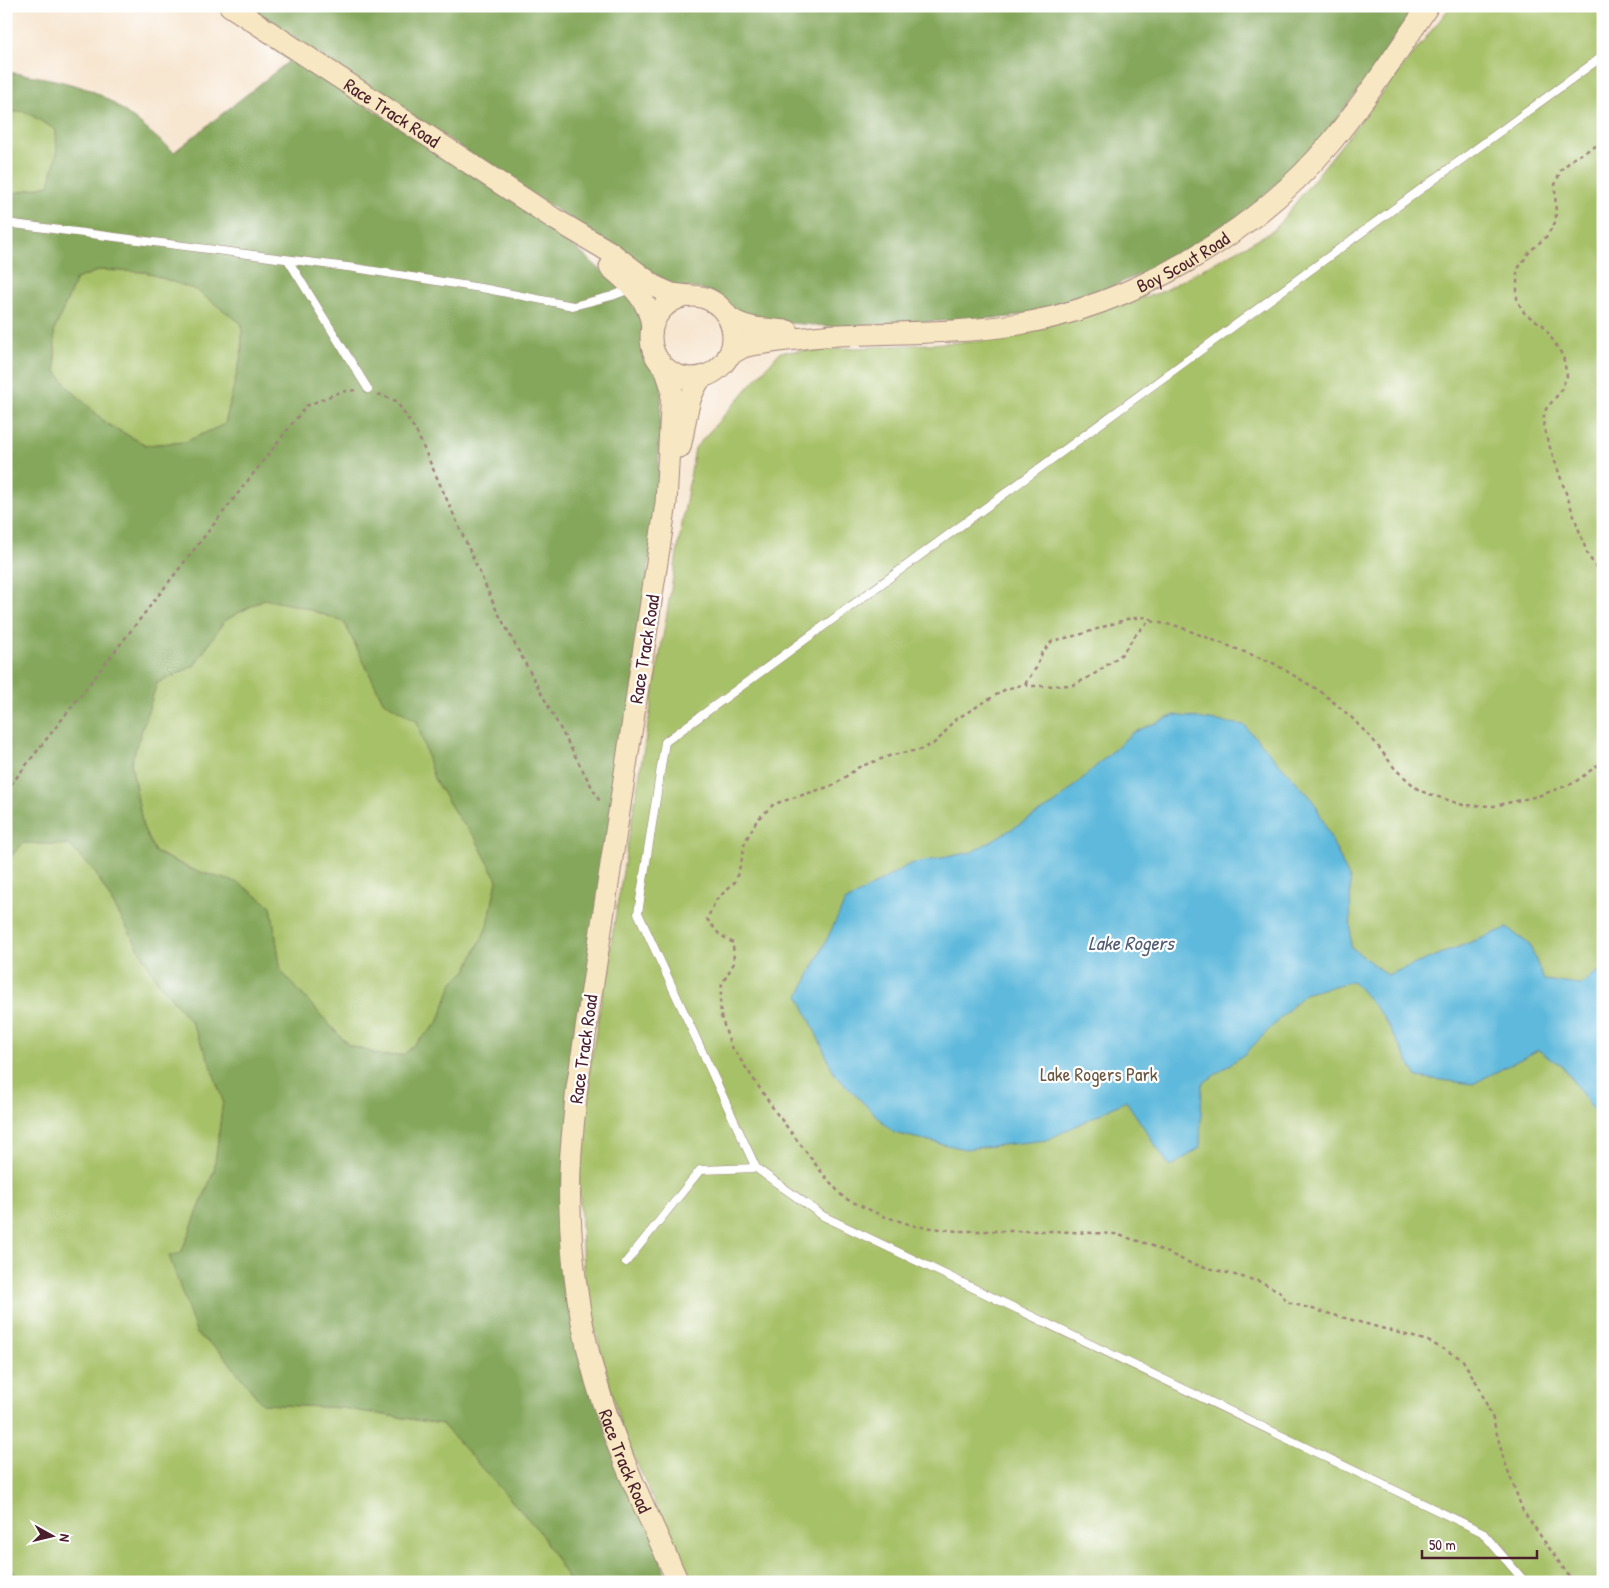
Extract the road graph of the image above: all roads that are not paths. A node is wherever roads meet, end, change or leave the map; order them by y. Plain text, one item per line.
1 (230, 6) edge
2 (1428, 6) edge
3 (1603, 56) edge
4 (6, 223) edge
5 (288, 260) junction
6 (641, 284) junction
7 (689, 296) junction
8 (727, 316) junction
9 (652, 327) junction
10 (838, 335) junction
11 (728, 356) junction
12 (665, 368) junction
13 (702, 377) junction
14 (368, 389) road end
15 (666, 503) junction
16 (756, 1168) junction
17 (626, 1262) dead end
18 (678, 1582) edge
19 (1525, 1582) edge

1 - 6 main road, Race Track Road
2 - 10 main road, Boy Scout Road
3 - 16 lane
4 - 5 lane
5 - 6 lane
5 - 14 lane
6 - 7 main road, Race Track Road
6 - 9 main road, Race Track Road
7 - 8 main road
7 - 9 main road
8 - 10 main road, Boy Scout Road
8 - 11 main road
9 - 12 main road
10 - 11 main road, Boy Scout Road
11 - 13 main road
12 - 13 main road
12 - 15 main road, Race Track Road
13 - 15 main road, Race Track Road
15 - 18 main road, Race Track Road
16 - 17 lane
16 - 19 lane

